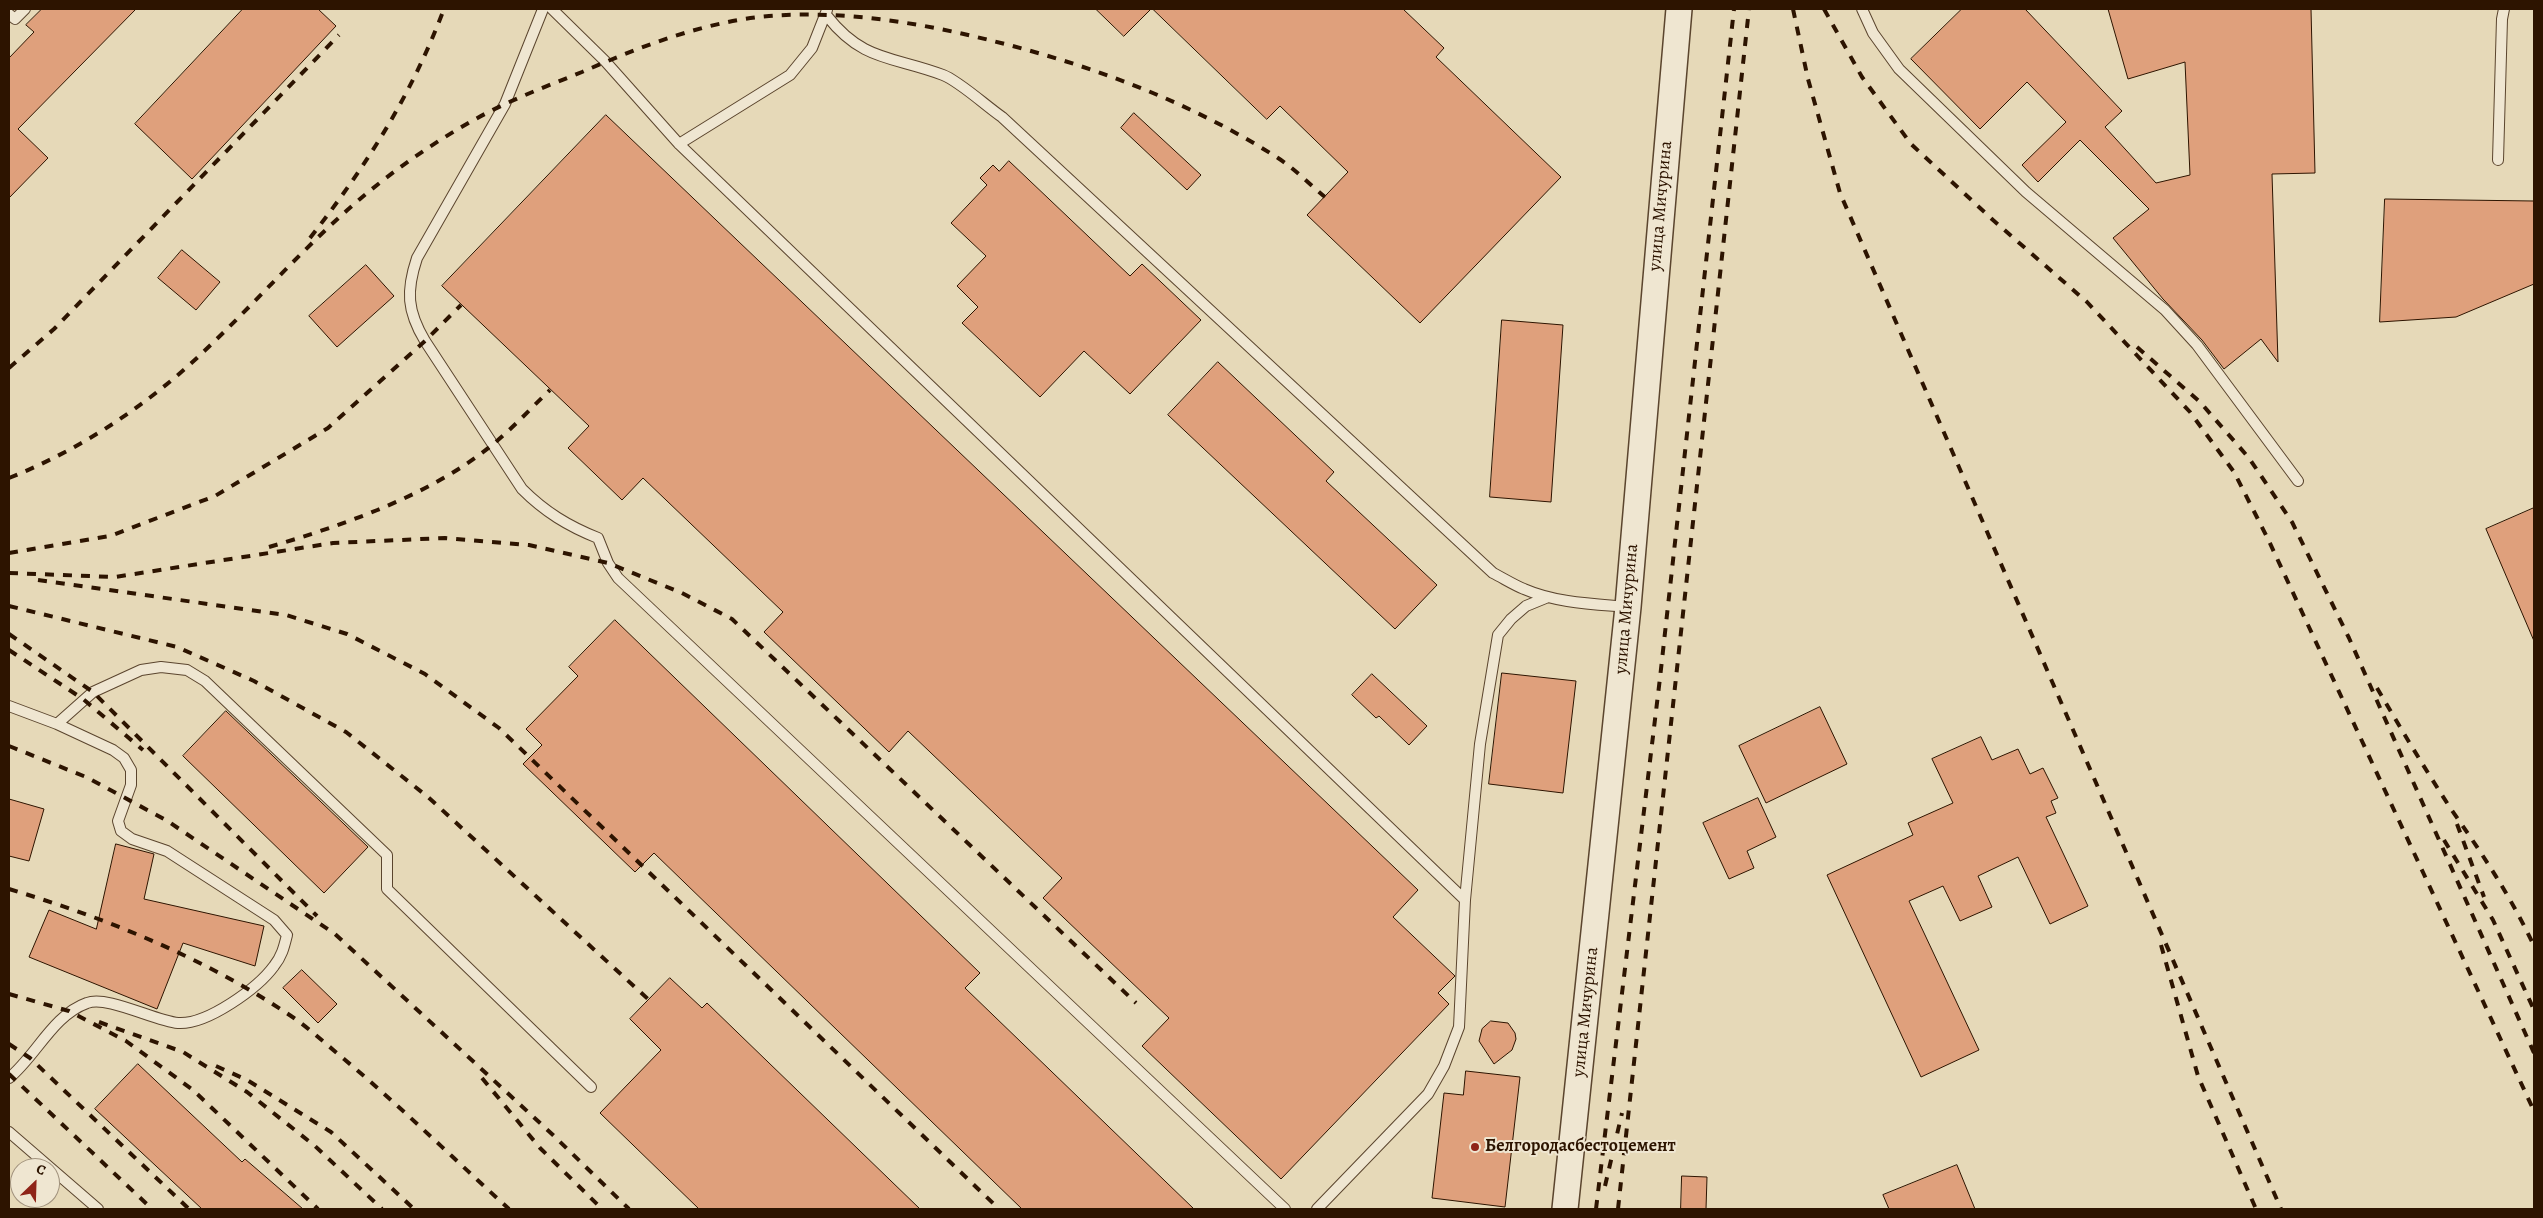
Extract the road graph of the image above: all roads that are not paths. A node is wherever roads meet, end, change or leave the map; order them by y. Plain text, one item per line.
1 (25, 9) edge
2 (543, 9) edge
3 (552, 9) edge
4 (1678, 9) edge
5 (1862, 9) edge
6 (2504, 9) edge
7 (827, 12) edge
8 (9, 14) edge
9 (679, 144) junction
10 (2498, 160) dead end
11 (2298, 481) dead end
12 (1548, 597) junction
13 (1628, 607) junction
14 (9, 706) edge
15 (57, 724) junction
16 (1465, 900) junction
17 (9, 1078) edge
18 (591, 1087) dead end
19 (9, 1132) edge
20 (98, 1209) edge
21 (1285, 1209) edge
22 (1317, 1209) edge
23 (1565, 1209) edge

1 - 8 lane
2 - 21 lane
3 - 9 lane
4 - 13 street, улица Мичурина
5 - 11 lane
6 - 10 lane
7 - 9 lane
7 - 12 lane
9 - 16 lane
12 - 13 lane
12 - 16 lane
13 - 23 street, улица Мичурина
14 - 15 lane
15 - 17 lane
15 - 18 lane
16 - 22 lane
19 - 20 lane

